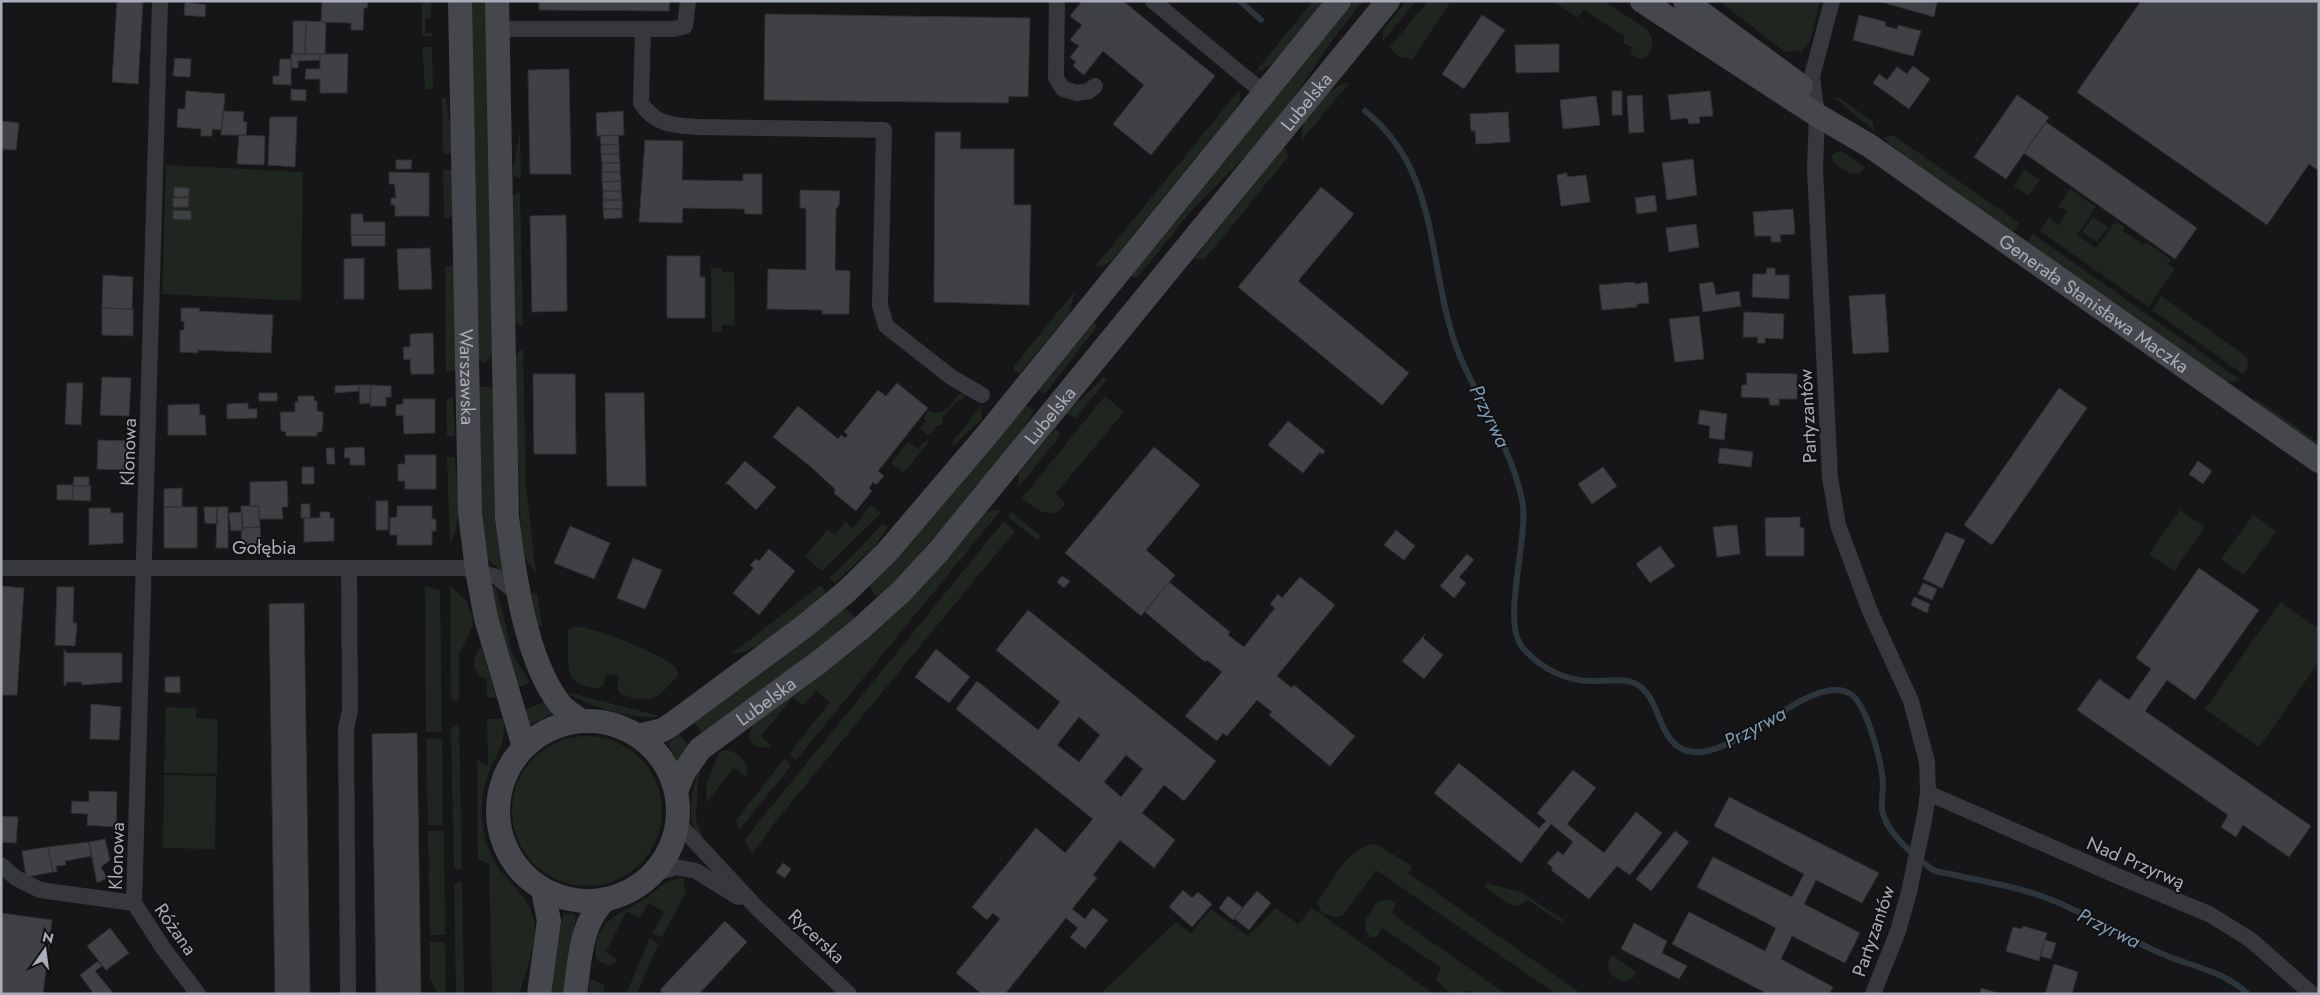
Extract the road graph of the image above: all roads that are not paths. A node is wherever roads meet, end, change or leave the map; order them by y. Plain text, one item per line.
1 (160, 1) edge
2 (460, 1) edge
3 (496, 1) edge
4 (688, 1) edge
5 (1057, 1) edge
6 (1153, 1) edge
7 (1339, 1) edge
8 (1388, 1) edge
9 (1642, 1) edge
10 (1685, 1) edge
11 (1832, 1) edge
12 (497, 29) junction
13 (643, 29) junction
14 (1094, 86) dead end
15 (1264, 94) junction
16 (1815, 105) junction
17 (1102, 292) junction
18 (1132, 315) junction
19 (467, 372) junction
20 (503, 372) junction
21 (982, 395) dead end
22 (2319, 461) edge
23 (1, 568) edge
24 (145, 568) junction
25 (349, 568) junction
26 (477, 570) junction
27 (847, 591) junction
28 (518, 594) junction
29 (872, 618) junction
30 (581, 721) junction
31 (638, 736) junction
32 (524, 747) junction
33 (676, 791) junction
34 (1928, 792) junction
35 (677, 822) junction
36 (1, 864) edge
37 (652, 874) junction
38 (543, 890) junction
39 (606, 899) junction
40 (134, 903) junction
41 (757, 908) junction
42 (198, 994) edge
43 (348, 994) edge
44 (538, 994) edge
45 (575, 994) edge
46 (849, 994) edge
47 (1873, 994) edge
48 (2312, 994) edge

1 - 24 street, Klonowa
2 - 19 main road, Warszawska
3 - 12 main road, Warszawska
4 - 13 street
5 - 14 street
6 - 15 street
7 - 15 main road, Lubelska
8 - 18 main road, Lubelska
9 - 16 main road, Generała Stanisława Maczka
10 - 16 main road, Generała Stanisława Maczka
11 - 16 street, Partyzantów
12 - 13 street
12 - 20 main road, Warszawska
13 - 21 street
15 - 17 main road, Lubelska
16 - 22 main road, Generała Stanisława Maczka
16 - 34 street, Partyzantów
17 - 18 main road
17 - 27 main road, Lubelska
18 - 29 main road, Lubelska
19 - 20 main road
19 - 26 main road, Warszawska
20 - 28 main road, Warszawska
23 - 24 street, Gołębia
24 - 25 street, Gołębia
24 - 40 street, Klonowa
25 - 26 street, Gołębia
25 - 43 street
26 - 28 street, Gołębia
26 - 32 main road, Warszawska
27 - 29 main road
27 - 31 main road, Lubelska
28 - 30 main road, Warszawska
29 - 33 main road, Lubelska
30 - 31 main road
30 - 32 main road
31 - 33 main road
32 - 38 main road
33 - 35 main road
34 - 47 street, Partyzantów
34 - 48 street, Nad Przyrwą
35 - 37 main road
35 - 41 street, Rycerska
36 - 40 street, Różana
37 - 39 main road
37 - 41 street, Rycerska
38 - 39 main road
38 - 44 main road
39 - 45 main road
40 - 42 street, Różana
41 - 46 street, Rycerska

